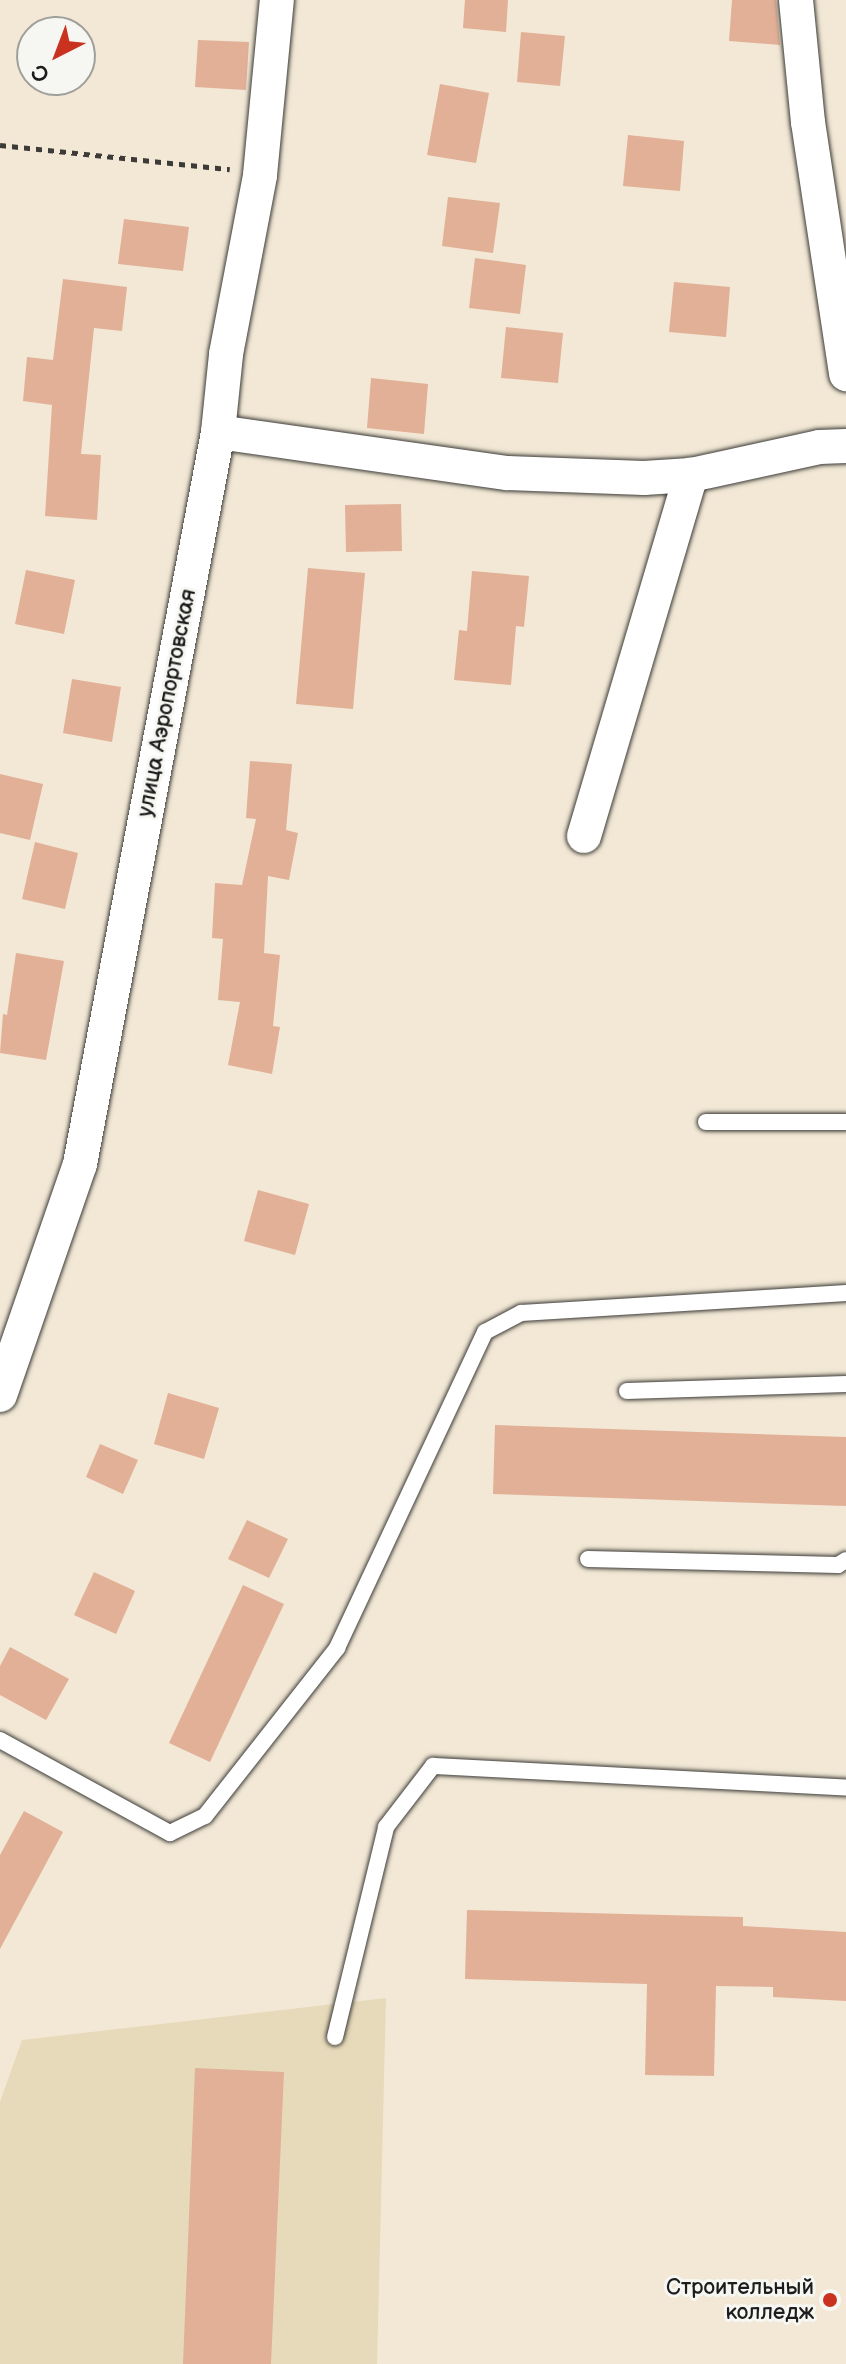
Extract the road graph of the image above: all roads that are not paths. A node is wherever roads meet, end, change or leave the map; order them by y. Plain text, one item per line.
1 (277, 0) edge
2 (796, 0) edge
3 (846, 374) edge
4 (218, 432) junction
5 (846, 446) edge
6 (691, 475) junction
7 (584, 836) dead end
8 (706, 1122) dead end
9 (846, 1122) edge
10 (846, 1293) edge
11 (846, 1384) edge
12 (627, 1391) dead end
13 (0, 1395) edge
14 (588, 1559) dead end
15 (846, 1560) edge
16 (0, 1740) edge
17 (846, 1788) edge
18 (335, 2037) dead end

1 - 4 street, улица Аэропортовская
2 - 3 street
4 - 6 street
4 - 13 street, улица Аэропортовская
5 - 6 street
6 - 7 street
8 - 9 lane
10 - 16 lane
11 - 12 lane
14 - 15 lane
17 - 18 lane

